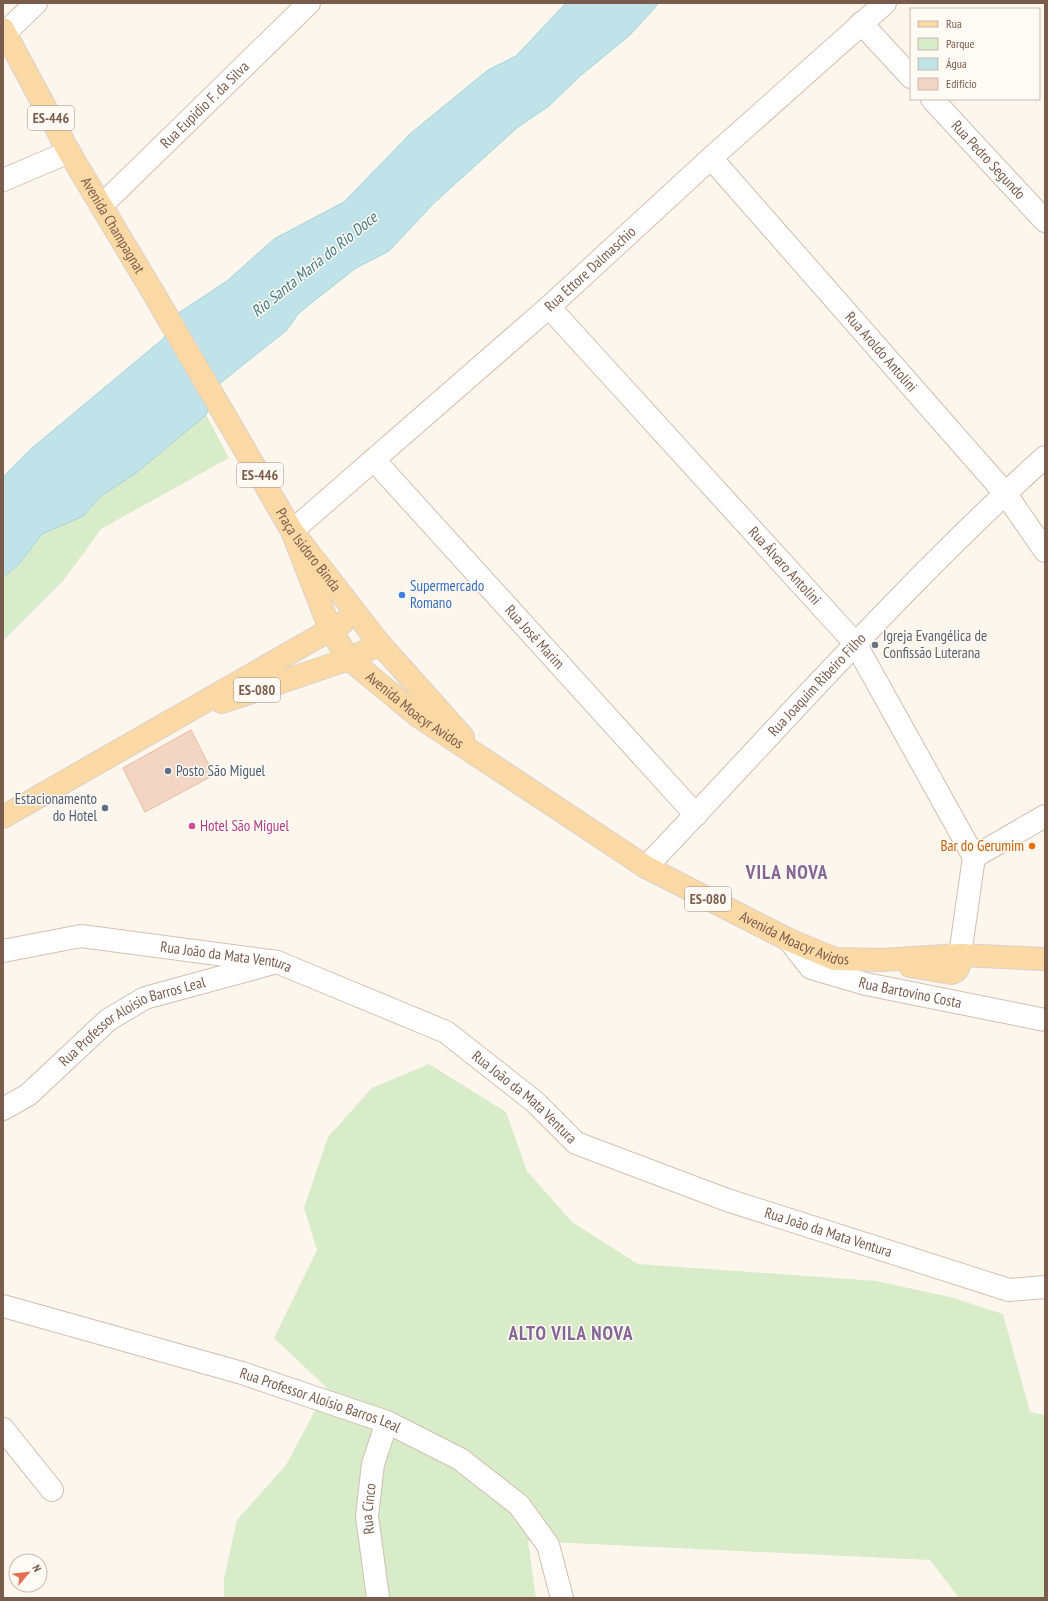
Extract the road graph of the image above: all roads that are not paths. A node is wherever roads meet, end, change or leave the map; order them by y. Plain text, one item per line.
1 (36, 3) edge
2 (309, 3) edge
3 (885, 3) edge
4 (861, 24) junction
5 (4, 31) edge
6 (910, 76) edge
7 (933, 100) edge
8 (69, 152) junction
9 (711, 158) junction
10 (3, 180) edge
11 (101, 206) junction
12 (1045, 221) edge
13 (549, 307) junction
14 (227, 419) joint
15 (1045, 458) edge
16 (374, 460) junction
17 (1005, 493) junction
18 (292, 531) junction
19 (1045, 551) edge
20 (358, 615) junction
21 (330, 629) junction
22 (855, 643) junction
23 (380, 644) junction
24 (349, 659) junction
25 (166, 722) junction
26 (482, 759) junction
27 (696, 815) junction
28 (1045, 816) edge
29 (3, 817) edge
30 (974, 857) junction
31 (646, 867) junction
32 (789, 940) junction
33 (3, 951) edge
34 (960, 955) junction
35 (1045, 959) edge
36 (277, 962) junction
37 (1045, 1020) edge
38 (3, 1109) edge
39 (1045, 1286) edge
40 (3, 1306) edge
41 (387, 1422) junction
42 (3, 1429) edge
43 (52, 1490) dead end
44 (378, 1598) edge
45 (562, 1598) edge

1 - 5 street
2 - 11 street, Rua Eupidio F. da Silva
3 - 4 street, Rua Ettore Dalmaschio
4 - 6 street
4 - 9 street, Rua Ettore Dalmaschio
5 - 8 main road, Avenida Champagnat / ES-446
7 - 12 street, Rua Pedro Segundo
8 - 10 street
8 - 11 main road, Avenida Champagnat / ES-446
9 - 13 street, Rua Ettore Dalmaschio
9 - 17 street, Rua Aroldo Antolini
11 - 14 main road, Avenida Champagnat / ES-446
13 - 16 street, Rua Ettore Dalmaschio
13 - 22 street, Rua Álvaro Antolini
14 - 18 main road, Praça Isidoro Binda / ES-446
15 - 17 street, Rua Joaquim Ribeiro Filho
16 - 18 street, Rua Ettore Dalmaschio
16 - 27 street, Rua José Marim
17 - 19 street, Rua Aroldo Antolini
17 - 22 street, Rua Joaquim Ribeiro Filho
18 - 20 main road, Praça Isidoro Binda / ES-446
18 - 21 main road, ES-446
20 - 21 main road
20 - 23 main road, Praça Isidoro Binda / ES-080
21 - 24 main road
21 - 25 main road, ES-080
22 - 27 street, Rua Joaquim Ribeiro Filho
22 - 30 street, Rua Álvaro Antolini
23 - 24 main road
23 - 26 main road, Avenida Moacyr Avidos / ES-080
24 - 25 main road, ES-080
24 - 26 main road, Avenida Moacyr Avidos / ES-080
25 - 29 main road, ES-080
26 - 31 main road, Avenida Moacyr Avidos / ES-080
27 - 31 street, Rua Joaquim Ribeiro Filho
28 - 30 street
30 - 34 street
31 - 32 main road, Avenida Moacyr Avidos / ES-080
32 - 34 main road, Avenida Moacyr Avidos / ES-080
32 - 37 street, Rua Bartovino Costa
33 - 36 street, Rua João da Mata Ventura
34 - 35 main road, ES-080
36 - 38 street, Rua Professor Aloísio Barros Leal
36 - 39 street, Rua João da Mata Ventura
40 - 41 street, Rua Professor Aloísio Barros Leal
41 - 44 street, Rua Cinco
41 - 45 street, Rua Professor Aloísio Barros Leal
42 - 43 street

